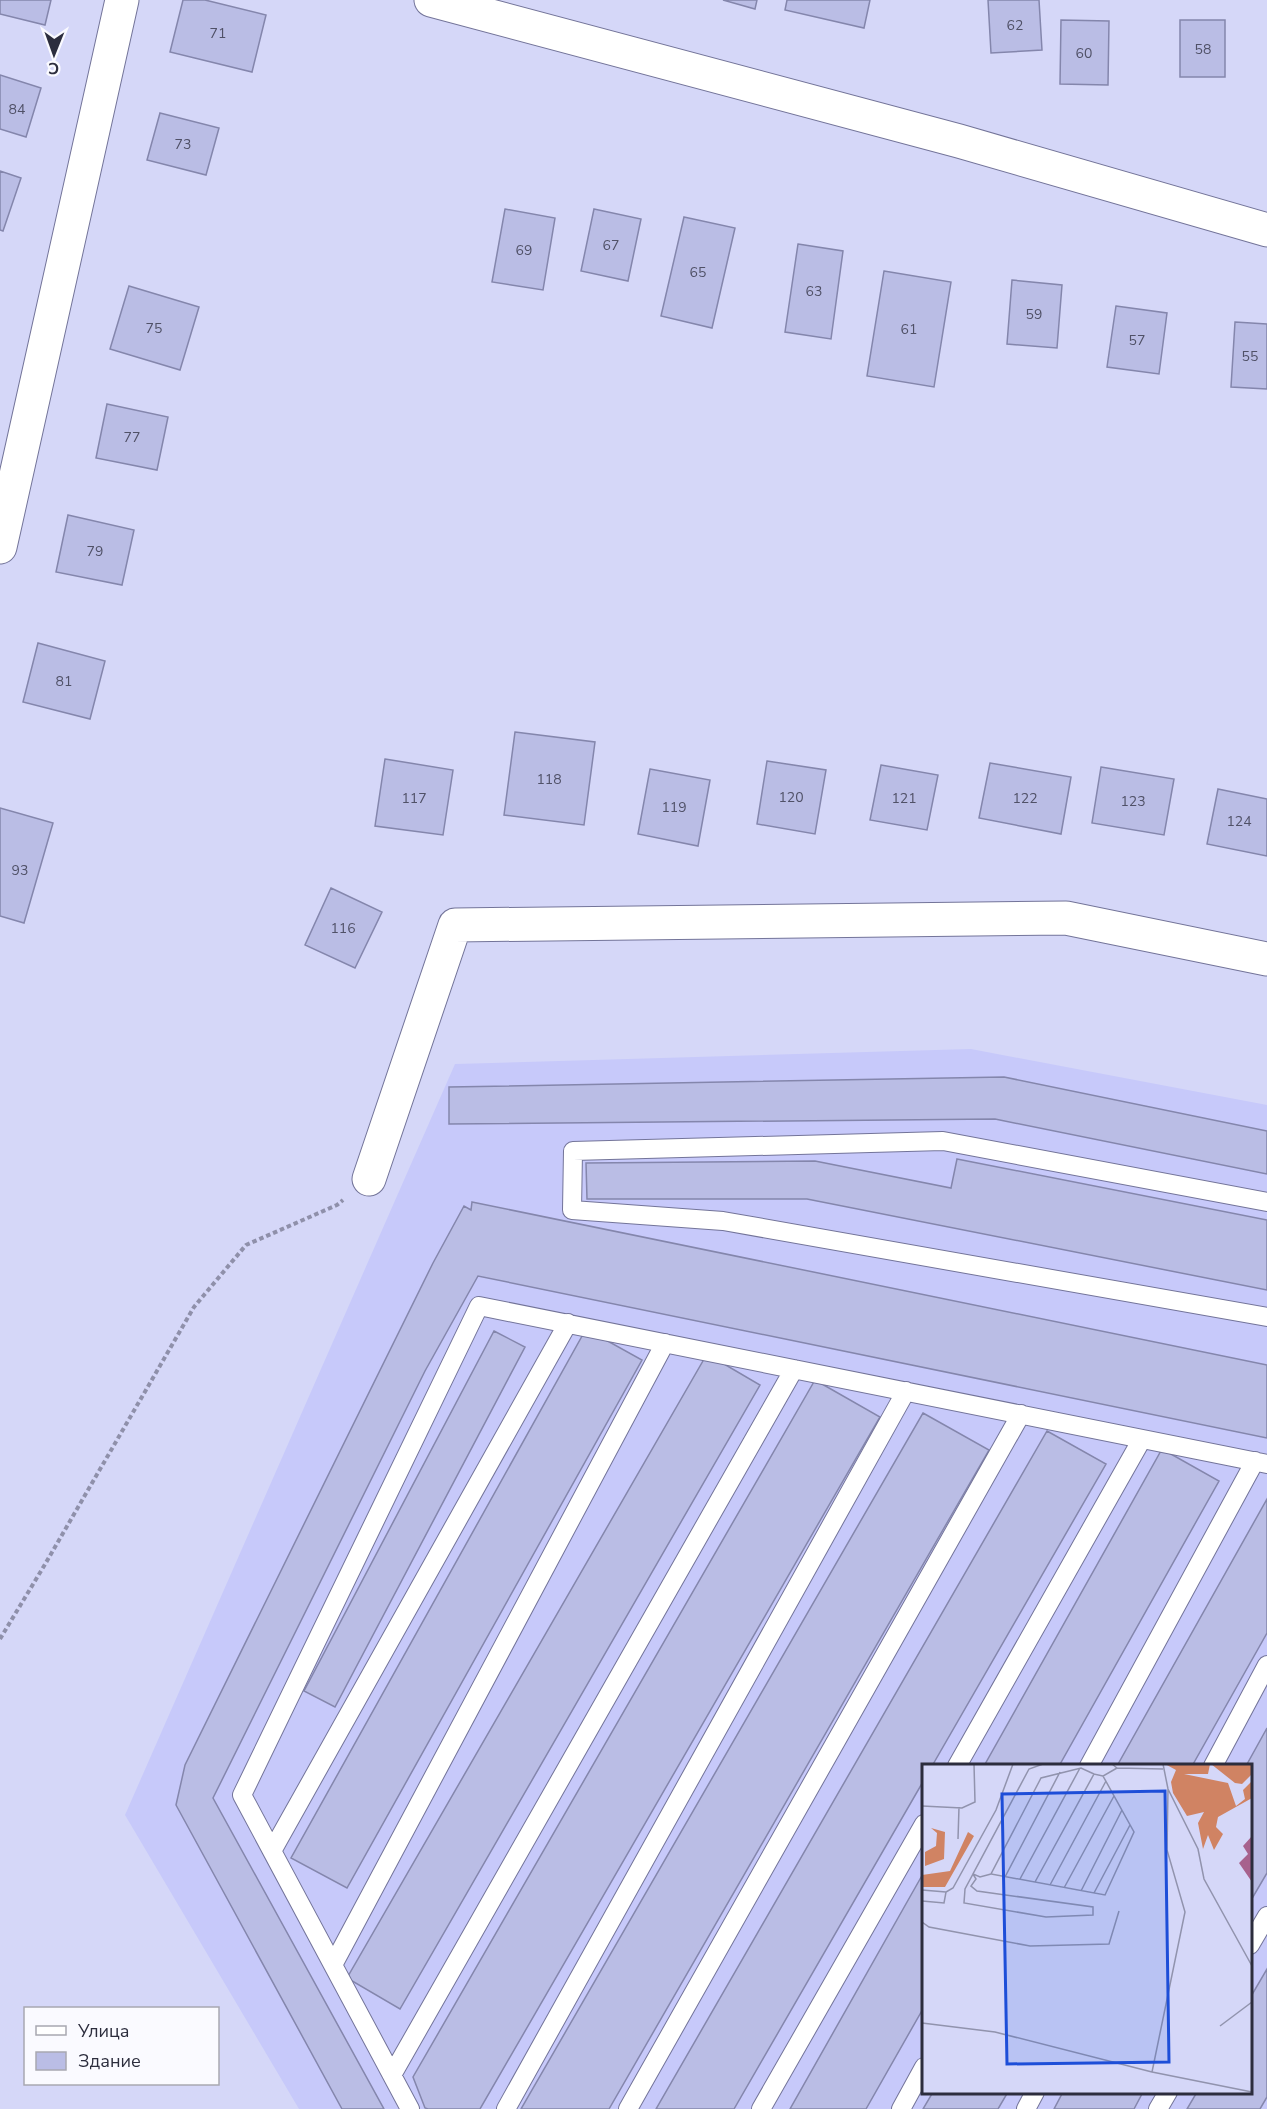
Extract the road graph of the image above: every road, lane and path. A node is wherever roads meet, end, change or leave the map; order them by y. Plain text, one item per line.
1 (122, 0) edge
2 (431, 0) edge
3 (1267, 230) edge
4 (0, 547) edge
5 (1267, 959) edge
6 (369, 1179) joint
7 (1267, 1202) edge
8 (1267, 1317) edge
9 (568, 1323) junction
10 (665, 1343) junction
11 (795, 1369) junction
12 (906, 1391) junction
13 (1021, 1414) junction
14 (1142, 1439) junction
15 (1261, 1462) edge
16 (0, 1639) edge
17 (1267, 1665) edge
18 (958, 1764) edge
19 (1090, 1764) edge
20 (1213, 1764) edge
21 (922, 1827) edge
22 (272, 1851) junction
23 (1267, 1916) edge
24 (1252, 1943) edge
25 (333, 1965) junction
26 (922, 2071) edge
27 (392, 2075) junction
28 (1034, 2094) edge
29 (1167, 2094) edge
30 (410, 2109) edge
31 (506, 2109) edge
32 (628, 2109) edge
33 (761, 2109) edge
34 (901, 2109) edge
35 (1026, 2109) edge
36 (1158, 2109) edge

1 - 4 street
2 - 3 street
5 - 6 street
6 - 16 path
7 - 8 lane
9 - 10 lane
9 - 22 lane
9 - 22 lane
10 - 11 lane
10 - 25 lane
11 - 12 lane
11 - 27 lane
12 - 13 lane
12 - 31 lane
13 - 14 lane
13 - 32 lane
14 - 15 lane
14 - 18 lane
15 - 19 lane
17 - 20 lane
21 - 33 lane
22 - 25 lane
23 - 24 lane
25 - 27 lane
26 - 34 lane
27 - 30 lane
28 - 35 lane
29 - 36 lane

